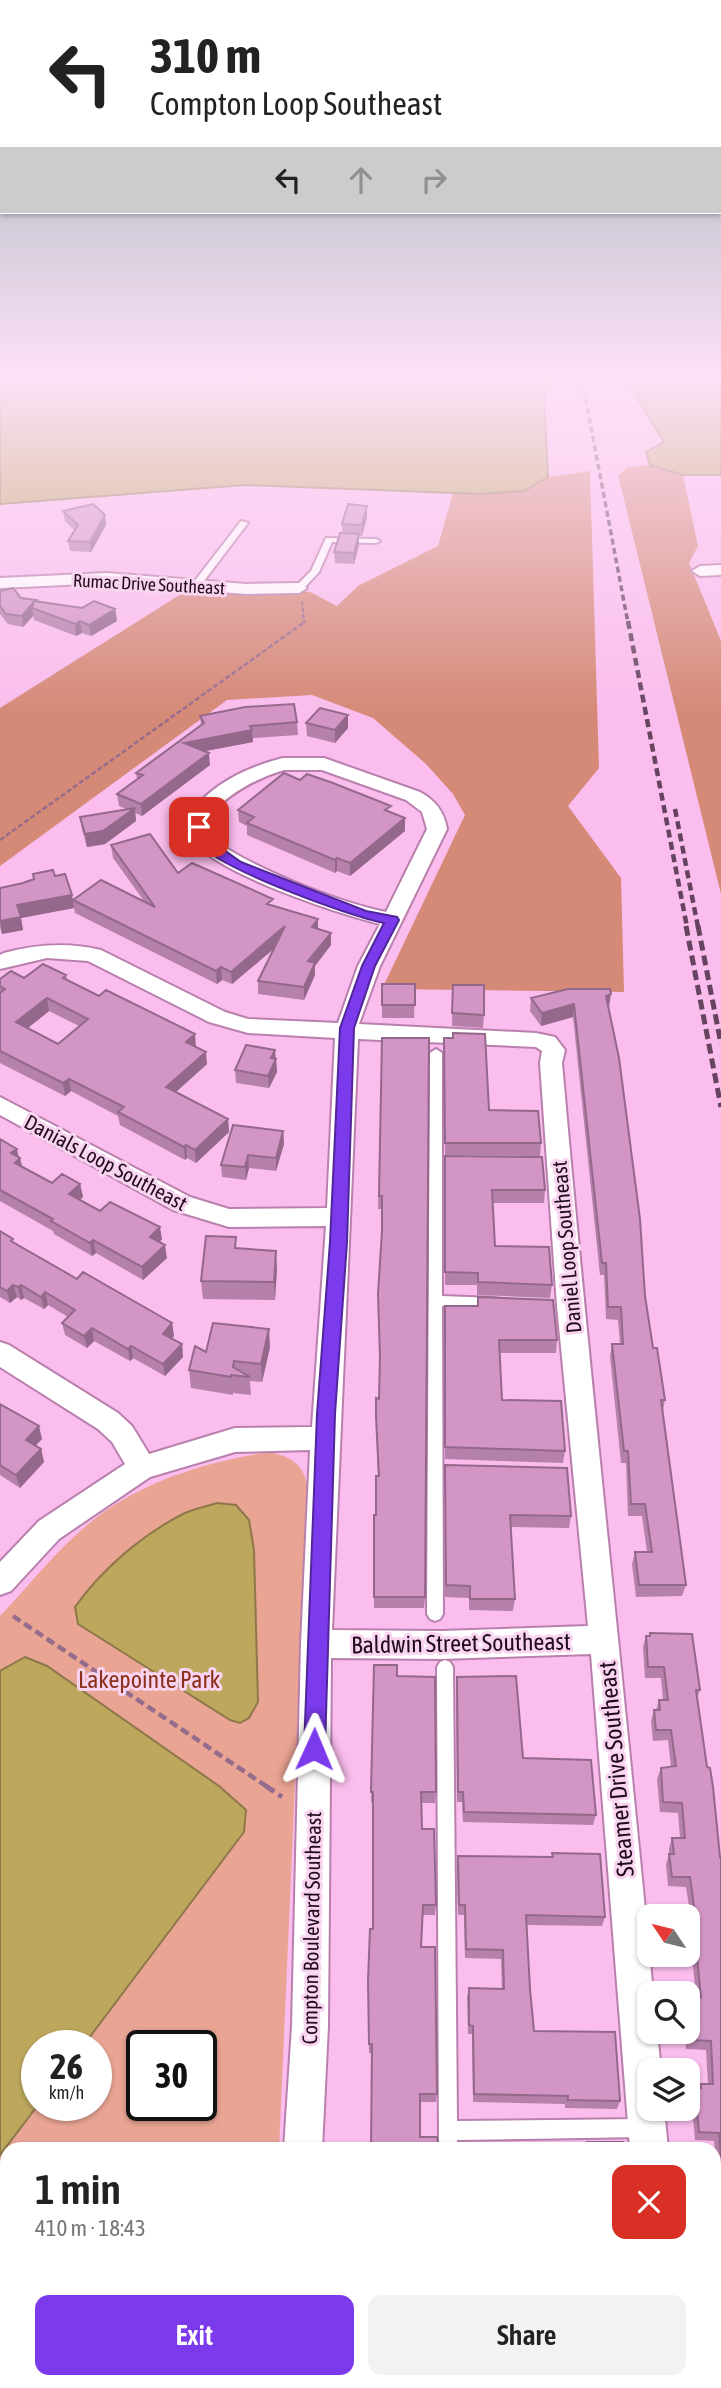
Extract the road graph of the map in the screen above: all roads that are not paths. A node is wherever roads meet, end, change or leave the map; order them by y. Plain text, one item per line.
1 (244, 523) dead end
2 (376, 541) dead end
3 (721, 570) edge
4 (700, 571) dead end
5 (0, 583) edge
6 (197, 584) junction
7 (299, 588) joint
8 (392, 920) junction
9 (0, 962) edge
10 (347, 1028) junction
11 (436, 1053) dead end
12 (0, 1105) edge
13 (339, 1217) junction
14 (435, 1301) junction
15 (505, 1303) edge
16 (0, 1353) edge
17 (327, 1438) junction
18 (142, 1468) junction
19 (0, 1582) edge
20 (435, 1614) dead end
21 (605, 1640) junction
22 (316, 1644) junction
23 (445, 1667) dead end
24 (648, 2138) edge
25 (448, 2140) edge
26 (303, 2142) edge

1 - 6 lane
2 - 7 lane
3 - 4 street
5 - 6 street, Rumac Drive Southeast
6 - 7 street, Rumac Drive Southeast
8 - 8 street, Compton Boulevard Southeast
8 - 10 street, Compton Boulevard Southeast
9 - 10 street
10 - 13 street, Compton Boulevard Southeast
10 - 21 street, Daniel Loop Southeast
11 - 14 lane
12 - 13 street, Danials Loop Southeast
13 - 17 street, Compton Boulevard Southeast
14 - 15 lane
14 - 20 lane
16 - 18 street
17 - 18 street
17 - 22 street, Compton Boulevard Southeast
18 - 19 street
21 - 22 street, Baldwin Street Southeast
21 - 24 street, Steamer Drive Southeast
22 - 26 street, Compton Boulevard Southeast
23 - 25 lane
24 - 25 lane

